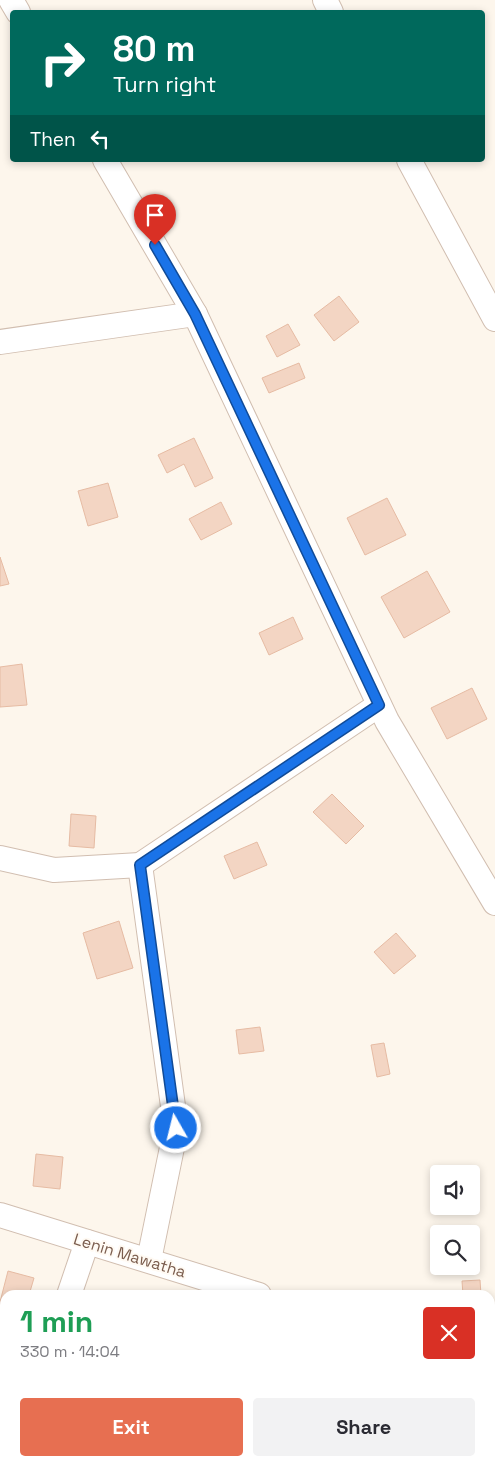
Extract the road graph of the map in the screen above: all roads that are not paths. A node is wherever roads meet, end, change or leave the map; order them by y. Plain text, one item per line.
1 (106, 162) edge
2 (410, 162) edge
3 (195, 314) junction
4 (495, 319) edge
5 (0, 342) edge
6 (379, 705) junction
7 (0, 858) edge
8 (140, 865) junction
9 (495, 903) edge
10 (0, 1215) edge
11 (87, 1242) junction
12 (149, 1260) junction
13 (71, 1290) edge
14 (244, 1290) edge

1 - 3 street
2 - 4 street
3 - 5 street
3 - 6 street
6 - 8 street
6 - 9 street
7 - 8 street
8 - 12 street
10 - 11 street, Lenin Mawatha
11 - 12 street, Lenin Mawatha
11 - 13 street
12 - 14 street, Lenin Mawatha

